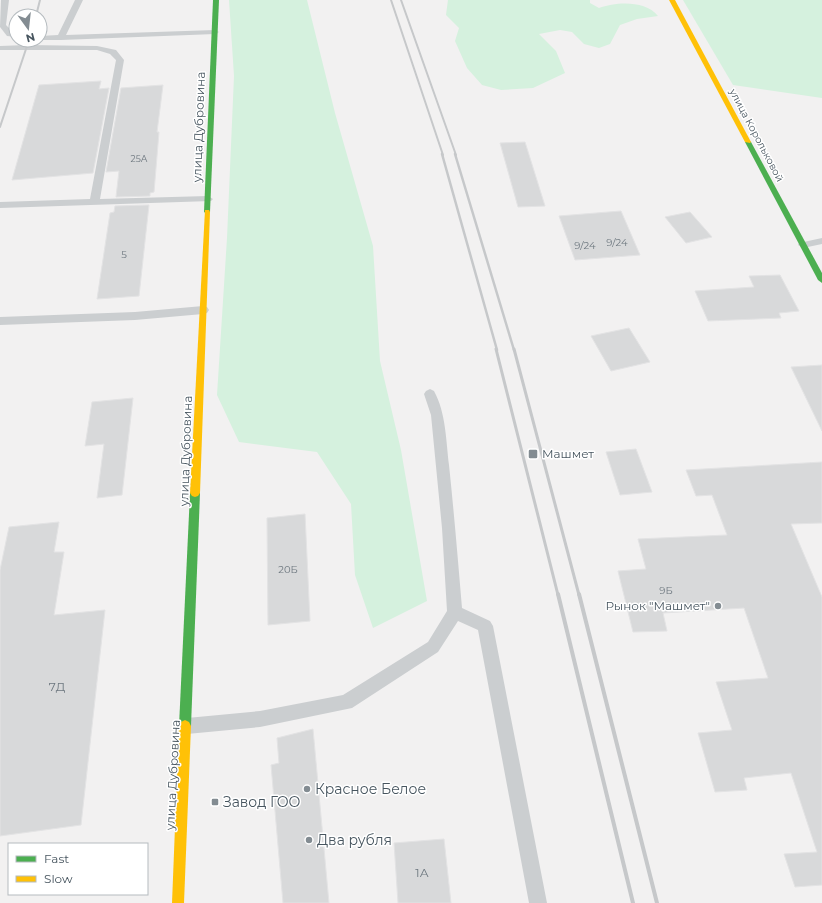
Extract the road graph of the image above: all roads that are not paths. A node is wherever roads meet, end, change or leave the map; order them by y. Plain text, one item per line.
1 (5, 0) edge
2 (79, 0) edge
3 (216, 0) edge
4 (672, 0) edge
5 (8, 32) edge
6 (214, 32) junction
7 (48, 38) edge
8 (61, 38) junction
9 (0, 48) edge
10 (208, 199) junction
11 (94, 203) junction
12 (0, 205) edge
13 (822, 241) edge
14 (803, 244) junction
15 (822, 280) edge
16 (203, 310) junction
17 (0, 321) edge
18 (430, 394) dead end
19 (455, 612) junction
20 (187, 726) junction
21 (178, 903) edge
22 (538, 903) edge

1 - 5 lane
2 - 8 lane
3 - 6 main road, улица Дубровина
4 - 14 main road, улица Корольковой
6 - 8 lane
6 - 10 main road, улица Дубровина
7 - 8 lane
9 - 11 lane
10 - 11 lane
10 - 16 main road, улица Дубровина
11 - 12 lane
13 - 14 lane
14 - 15 main road, улица Корольковой
16 - 17 lane
16 - 20 main road, улица Дубровина
18 - 19 lane
19 - 20 lane
19 - 22 lane
20 - 21 main road, улица Дубровина

